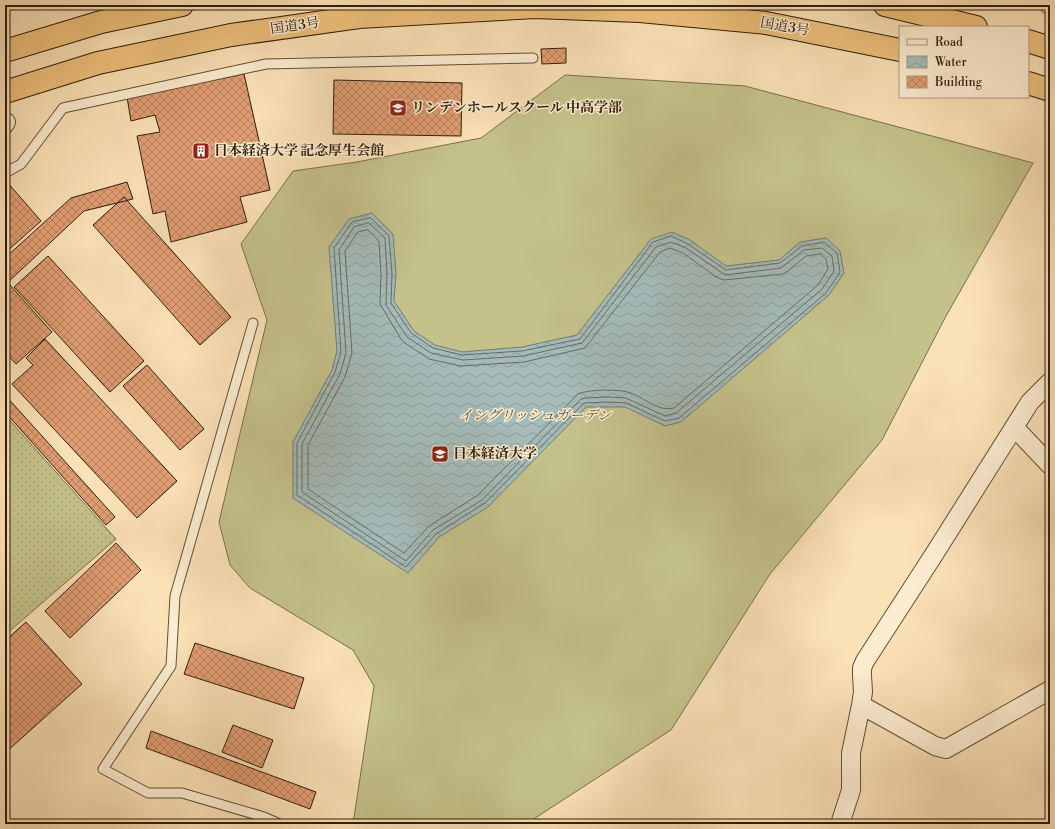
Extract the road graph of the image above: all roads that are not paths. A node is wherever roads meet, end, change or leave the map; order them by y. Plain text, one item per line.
1 (182, 5) edge
2 (885, 5) edge
3 (972, 26) edge
4 (1029, 41) edge
5 (1050, 48) edge
6 (899, 50) edge
7 (5, 51) edge
8 (533, 58) dead end
9 (1029, 83) edge
10 (1050, 90) edge
11 (5, 92) edge
12 (5, 173) edge
13 (253, 323) dead end
14 (1050, 382) edge
15 (1014, 427) junction
16 (1050, 465) edge
17 (1050, 690) edge
18 (862, 705) junction
19 (280, 824) edge
20 (840, 824) edge

1 - 7 highway
2 - 3 highway
4 - 5 highway
6 - 11 highway, 国道3号
8 - 12 lane
9 - 10 highway
13 - 19 lane
14 - 15 street
15 - 16 street
15 - 18 street
17 - 18 street
18 - 20 street

